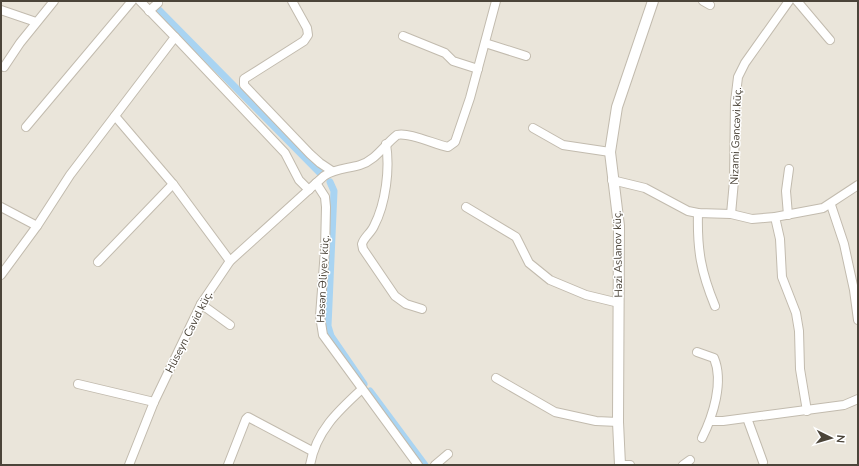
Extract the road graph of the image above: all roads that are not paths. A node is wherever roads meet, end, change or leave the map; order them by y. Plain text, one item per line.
1 (54, 1) edge
2 (132, 1) edge
3 (140, 1) edge
4 (292, 1) edge
5 (496, 1) edge
6 (653, 1) edge
7 (789, 1) edge
8 (797, 1) edge
9 (158, 3) dead end
10 (1, 10) edge
11 (148, 11) junction
12 (36, 22) junction
13 (402, 36) dead end
14 (176, 37) junction
15 (830, 40) dead end
16 (485, 43) junction
17 (526, 56) dead end
18 (4, 67) dead end
19 (478, 69) junction
20 (115, 116) junction
21 (26, 127) dead end
22 (534, 128) dead end
23 (386, 144) junction
24 (610, 152) junction
25 (789, 169) dead end
26 (332, 171) junction
27 (612, 180) junction
28 (316, 183) junction
29 (173, 184) junction
30 (858, 185) edge
31 (309, 190) junction
32 (830, 205) junction
33 (1, 207) edge
34 (466, 207) dead end
35 (698, 213) junction
36 (731, 214) junction
37 (788, 215) junction
38 (775, 217) junction
39 (37, 226) junction
40 (230, 261) junction
41 (98, 262) dead end
42 (1, 275) edge
43 (620, 303) junction
44 (201, 304) junction
45 (715, 306) dead end
46 (422, 309) dead end
47 (858, 320) edge
48 (230, 325) dead end
49 (697, 352) dead end
50 (496, 378) dead end
51 (78, 384) dead end
52 (362, 389) junction
53 (858, 399) edge
54 (154, 402) junction
55 (807, 411) junction
56 (747, 418) junction
57 (711, 421) junction
58 (618, 422) junction
59 (702, 438) dead end
60 (312, 451) junction
61 (448, 454) dead end
62 (763, 462) dead end
63 (129, 465) edge
64 (228, 465) edge
65 (310, 465) edge
66 (418, 465) edge
67 (435, 465) edge
68 (620, 465) edge
69 (630, 465) edge

1 - 12 street
2 - 21 street
3 - 11 street
4 - 26 street
5 - 16 street
6 - 24 street, Həzi Aslanov küç.
7 - 36 street, Nizami Gəncəvi küç.
8 - 15 street
9 - 11 street
10 - 12 street
11 - 14 street
12 - 18 street
13 - 19 street
14 - 20 street
14 - 31 street
16 - 17 street
16 - 19 street
19 - 23 street
20 - 29 street
20 - 39 street
22 - 24 street
23 - 26 street
23 - 46 street
24 - 27 street, Həzi Aslanov küç.
25 - 37 street
26 - 28 street, Hüseyn Cavid küç.
27 - 35 street
27 - 43 street, Həzi Aslanov küç.
28 - 31 street, Hüseyn Cavid küç.
28 - 52 street, Həsən Əliyev küç.
29 - 40 street
29 - 41 street
30 - 32 street
31 - 40 street, Hüseyn Cavid küç.
32 - 37 street
32 - 47 street
33 - 39 street
34 - 43 street
35 - 36 street
35 - 45 street
36 - 38 street
37 - 38 street
38 - 55 street
39 - 42 street
40 - 44 street, Hüseyn Cavid küç.
43 - 58 street, Həzi Aslanov küç.
44 - 48 street
44 - 54 street, Hüseyn Cavid küç.
49 - 57 street
50 - 58 street
51 - 54 street
52 - 60 street
52 - 66 street, Həsən Əliyev küç.
53 - 55 street
54 - 63 street, Hüseyn Cavid küç.
55 - 56 street
56 - 57 street
56 - 62 street
57 - 59 street
58 - 68 street, Həzi Aslanov küç.
60 - 64 street
60 - 65 street
61 - 67 street
68 - 69 street

